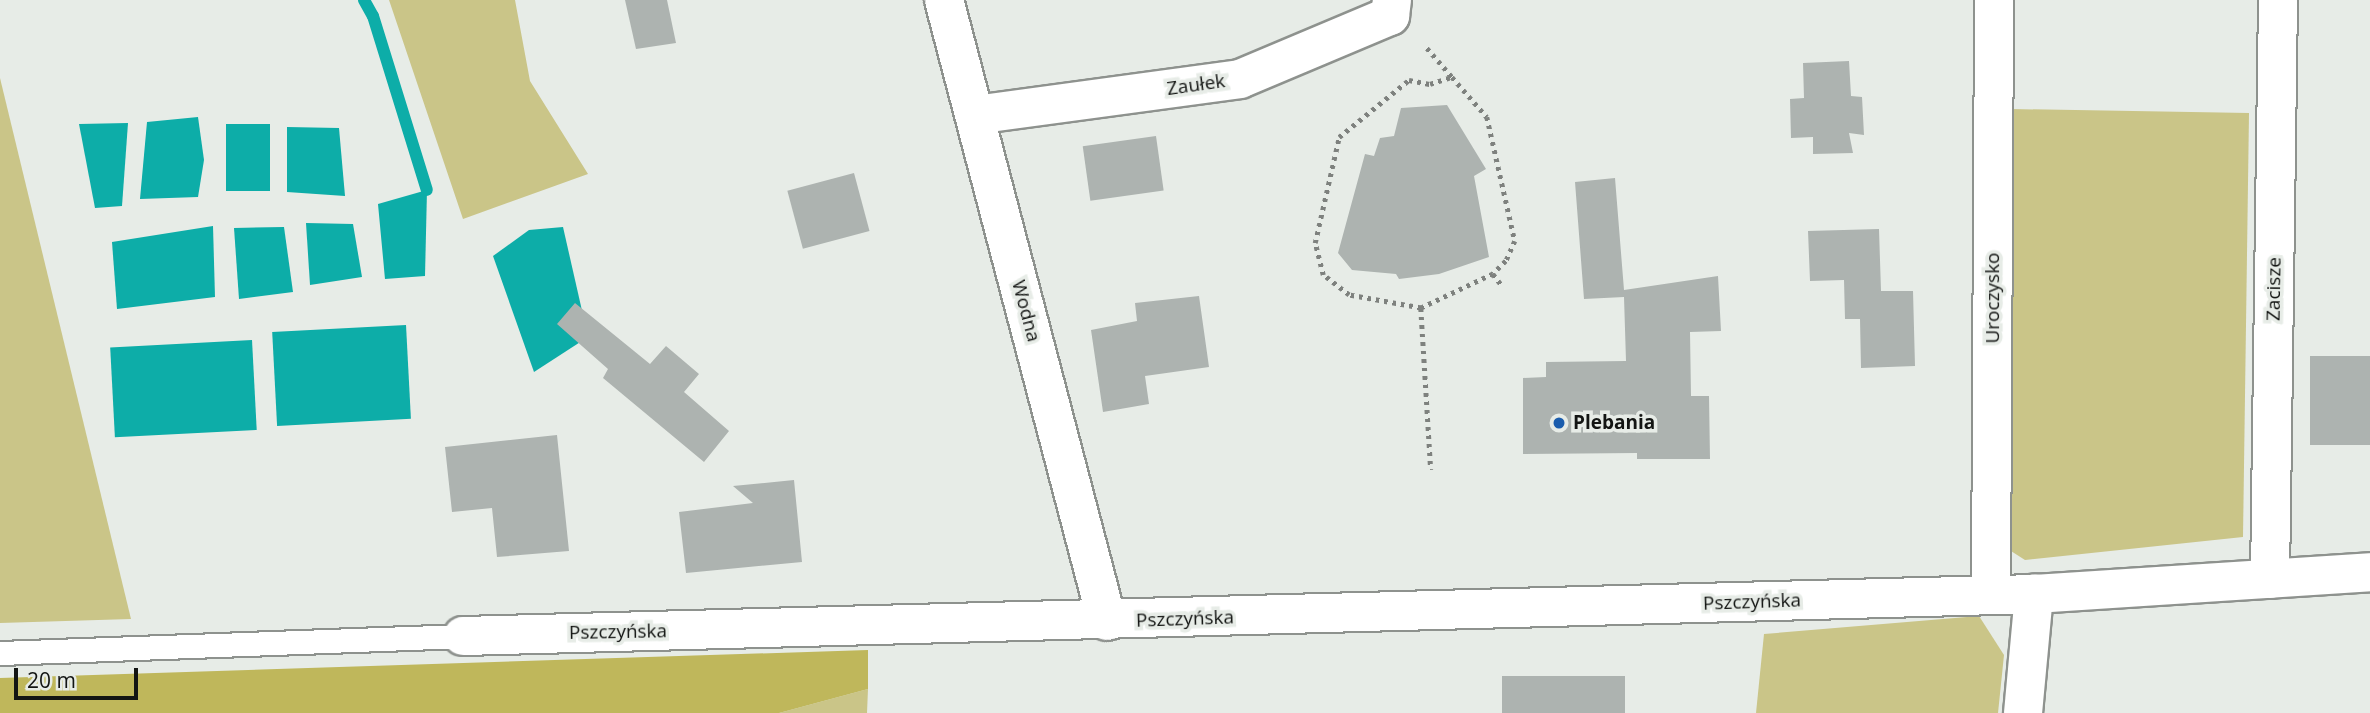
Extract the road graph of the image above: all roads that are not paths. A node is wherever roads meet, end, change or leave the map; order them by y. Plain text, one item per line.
1 (944, 0) edge
2 (1392, 0) edge
3 (1994, 0) edge
4 (2278, 0) edge
5 (975, 115) junction
6 (2370, 572) edge
7 (2270, 579) junction
8 (2034, 594) junction
9 (1991, 595) junction
10 (1107, 621) junction
11 (463, 636) joint
12 (0, 653) edge
13 (2022, 713) edge

1 - 5 street, Wodna
2 - 5 street, Zaułek
3 - 9 street, Uroczysko
4 - 7 street, Zacisze
5 - 10 street, Wodna
6 - 7 street, Pszczyńska
7 - 8 street, Pszczyńska
8 - 9 street, Pszczyńska
8 - 13 street
9 - 10 street, Pszczyńska
10 - 11 street, Pszczyńska
11 - 12 lane, Pszczyńska

